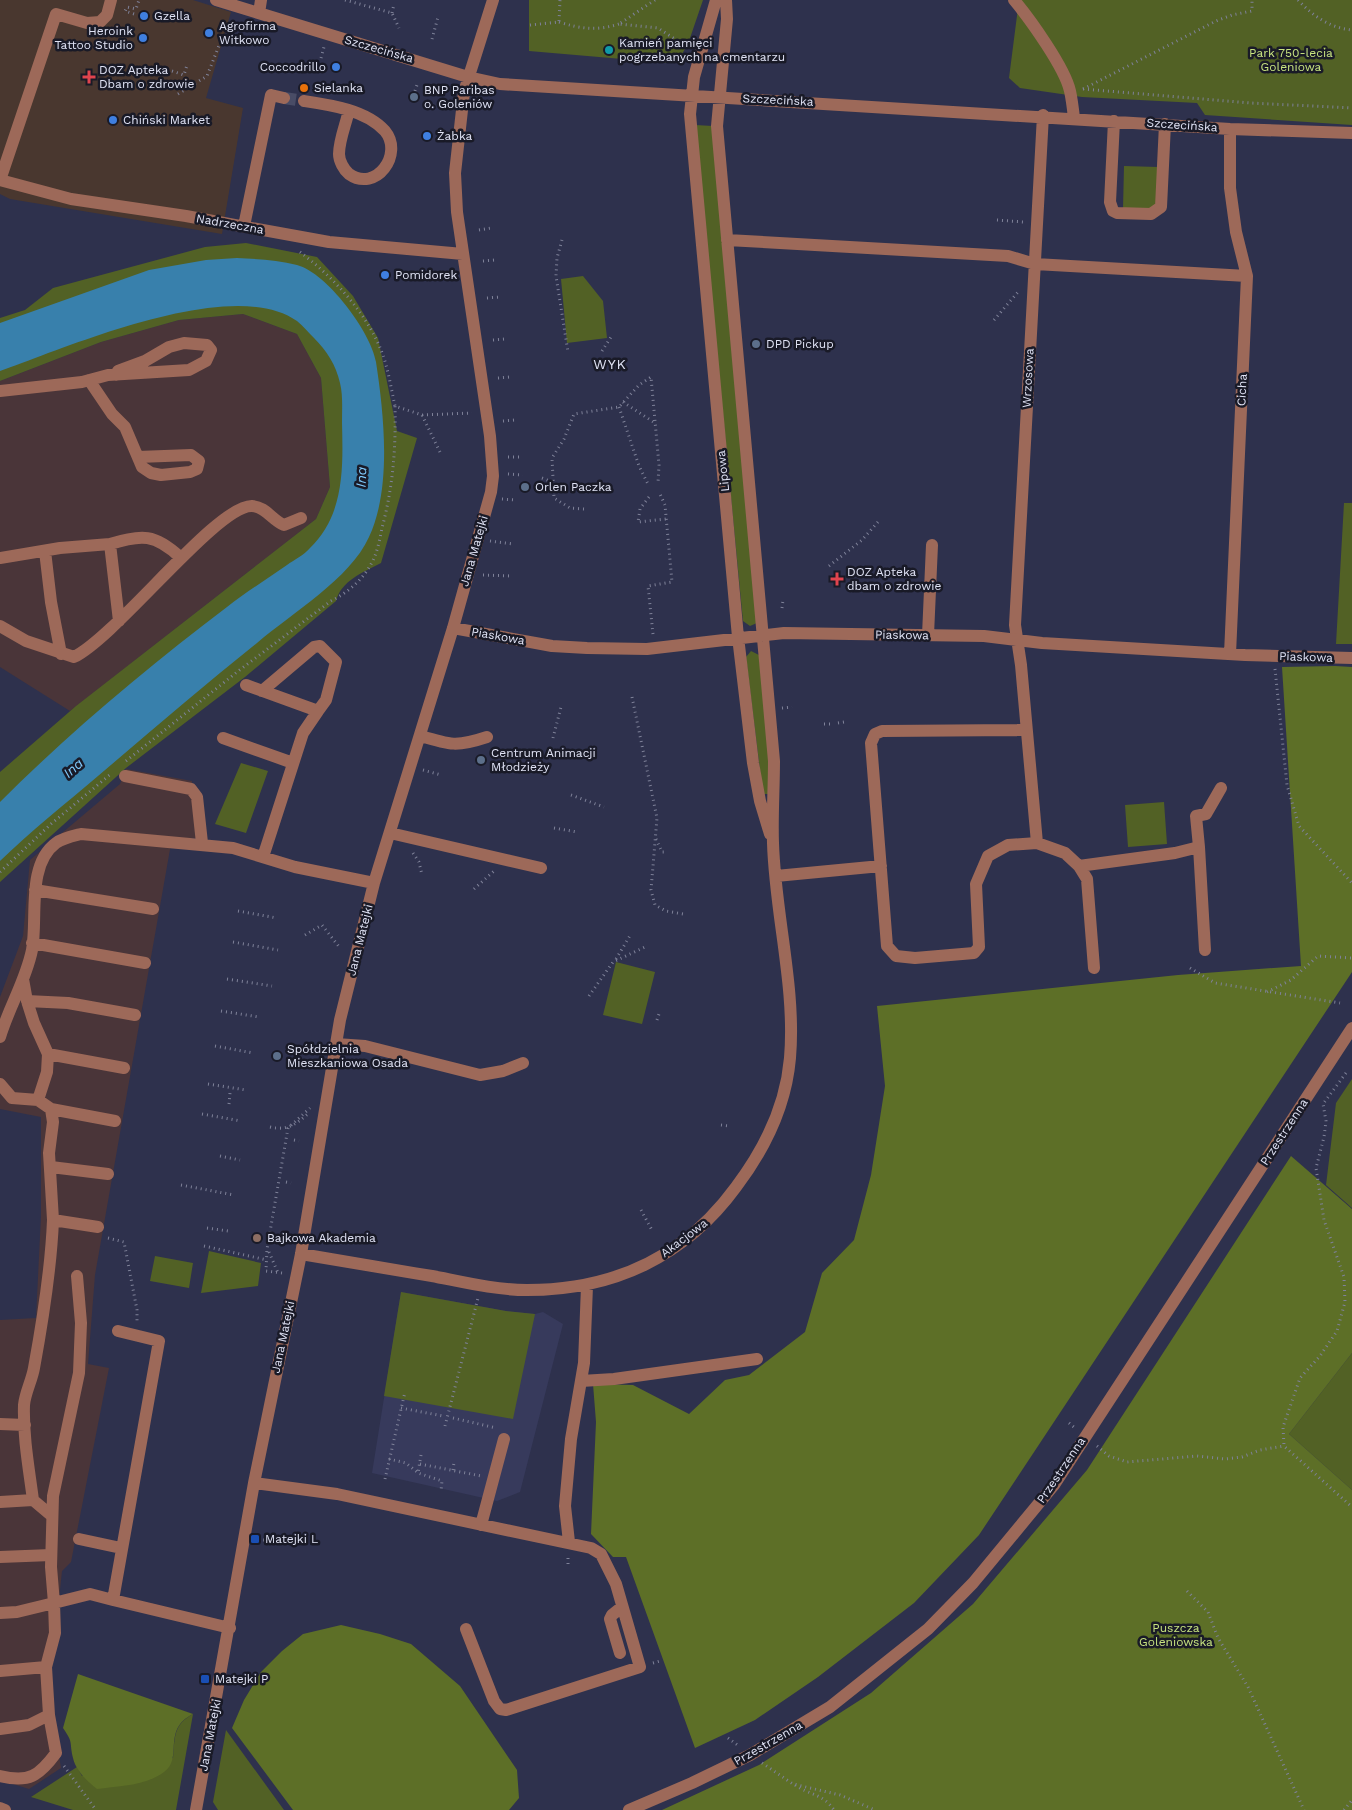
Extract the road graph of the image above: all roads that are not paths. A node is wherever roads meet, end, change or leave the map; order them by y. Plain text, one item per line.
1 (111, 0) edge
2 (216, 0) edge
3 (262, 0) edge
4 (493, 0) edge
5 (716, 0) edge
6 (726, 0) edge
7 (1014, 0) edge
8 (259, 14) junction
9 (468, 77) junction
10 (691, 96) junction
11 (720, 97) junction
12 (284, 98) tunnel mouth
13 (304, 101) tunnel mouth
14 (349, 110) junction
15 (1043, 115) junction
16 (1074, 118) junction
17 (1114, 121) junction
18 (1165, 124) junction
19 (1230, 128) junction
20 (1352, 133) edge
21 (0, 180) edge
22 (244, 226) junction
23 (727, 240) junction
24 (463, 254) junction
25 (1034, 264) junction
26 (1247, 276) junction
27 (116, 375) junction
28 (89, 380) junction
29 (0, 392) edge
30 (138, 457) dead end
31 (301, 518) dead end
32 (110, 544) junction
33 (932, 545) dead end
34 (45, 551) junction
35 (180, 557) junction
36 (0, 558) edge
37 (119, 621) junction
38 (0, 626) edge
39 (453, 628) junction
40 (764, 634) junction
41 (928, 635) junction
42 (738, 638) junction
43 (1016, 640) junction
44 (61, 654) junction
45 (1230, 654) junction
46 (1352, 658) edge
47 (246, 685) dead end
48 (262, 691) junction
49 (318, 711) junction
50 (1025, 730) junction
51 (421, 736) junction
52 (487, 737) dead end
53 (223, 738) dead end
54 (293, 763) junction
55 (120, 771) road end
56 (1221, 788) dead end
57 (390, 833) junction
58 (202, 843) junction
59 (773, 843) junction
60 (1037, 843) junction
61 (1199, 846) junction
62 (263, 857) junction
63 (881, 866) junction
64 (1080, 866) junction
65 (541, 868) dead end
66 (776, 876) junction
67 (374, 884) junction
68 (36, 890) junction
69 (153, 909) dead end
70 (32, 943) junction
71 (1205, 950) dead end
72 (145, 963) dead end
73 (1094, 968) dead end
74 (23, 978) junction
75 (27, 1001) junction
76 (135, 1015) dead end
77 (1352, 1028) edge
78 (0, 1037) edge
79 (336, 1044) junction
80 (48, 1054) junction
81 (523, 1063) dead end
82 (124, 1068) dead end
83 (0, 1084) edge
84 (38, 1100) junction
85 (51, 1109) junction
86 (115, 1120) dead end
87 (52, 1167) junction
88 (108, 1174) dead end
89 (53, 1220) junction
90 (98, 1227) dead end
91 (301, 1254) junction
92 (77, 1276) dead end
93 (586, 1286) junction
94 (118, 1331) dead end
95 (757, 1359) dead end
96 (580, 1381) junction
97 (0, 1424) edge
98 (25, 1425) junction
99 (504, 1439) road end
100 (254, 1483) junction
101 (33, 1500) junction
102 (0, 1502) edge
103 (52, 1516) junction
104 (481, 1525) junction
105 (79, 1539) dead end
106 (569, 1542) junction
107 (121, 1548) junction
108 (51, 1555) junction
109 (0, 1557) edge
110 (112, 1600) junction
111 (54, 1603) junction
112 (622, 1607) junction
113 (0, 1613) edge
114 (230, 1628) junction
115 (466, 1629) dead end
116 (620, 1653) dead end
117 (46, 1667) junction
118 (0, 1671) edge
119 (49, 1715) junction
120 (0, 1729) edge
121 (0, 1776) edge
122 (0, 1808) edge
123 (5, 1810) edge
124 (196, 1810) edge
125 (629, 1810) edge

1 - 21 street
2 - 8 street, Szczecińska
3 - 8 street
4 - 9 street, Jana Matejki
5 - 10 street, Lipowa
6 - 11 street, Lipowa
7 - 16 street
8 - 9 street, Szczecińska
9 - 10 street, Szczecińska
9 - 24 street, Jana Matejki
10 - 11 street, Szczecińska
10 - 42 street, Lipowa
11 - 15 street, Szczecińska
11 - 23 street, Lipowa
12 - 22 street
13 - 14 street
14 - 14 street
15 - 16 street, Szczecińska
15 - 25 street, Wrzosowa
16 - 17 street, Szczecińska
17 - 18 street, Szczecińska
17 - 18 street
18 - 19 street, Szczecińska
19 - 20 street, Szczecińska
19 - 26 street, Cicha
21 - 22 street, Nadrzeczna
22 - 24 street, Nadrzeczna
23 - 25 street
23 - 40 street, Lipowa
24 - 39 street, Jana Matejki
25 - 26 street
25 - 43 street, Wrzosowa
26 - 45 street, Cicha
27 - 27 street
27 - 28 street
28 - 29 street
28 - 30 street
31 - 35 street
32 - 34 street
32 - 35 street
32 - 37 street
33 - 41 street
34 - 36 street
34 - 44 street
35 - 37 street
37 - 44 street
38 - 44 street
39 - 42 street, Piaskowa
39 - 51 street, Jana Matejki
40 - 41 street, Piaskowa
40 - 42 street, Piaskowa
40 - 59 street, Lipowa
41 - 43 street, Piaskowa
42 - 59 street, Lipowa
43 - 45 street, Piaskowa
43 - 50 street, Wrzosowa
45 - 46 street, Piaskowa
47 - 48 street
48 - 49 street
48 - 49 street
49 - 54 street
50 - 60 street, Wrzosowa
50 - 63 street
51 - 52 street
51 - 57 street, Jana Matejki
53 - 54 street
54 - 62 street
55 - 58 street
56 - 61 street
57 - 65 street
57 - 67 street, Jana Matejki
58 - 62 street
58 - 68 street
59 - 66 street, Lipowa
60 - 63 street
60 - 64 street
61 - 64 street
61 - 71 street
62 - 67 street
63 - 66 street
64 - 73 street
66 - 93 street, Akacjowa
67 - 79 street, Jana Matejki
68 - 69 street
68 - 70 street
70 - 72 street
70 - 74 street
74 - 75 street
74 - 78 street
75 - 76 street
75 - 80 street
77 - 125 street, Przestrzenna
79 - 81 street
79 - 91 street, Jana Matejki
80 - 82 street
80 - 84 street
83 - 84 street
84 - 85 street
85 - 86 street
85 - 87 street
87 - 88 street
87 - 89 street
89 - 90 street
89 - 98 street
91 - 93 street, Akacjowa
91 - 100 street, Jana Matejki
92 - 103 street
93 - 96 street
94 - 107 street
95 - 96 street
96 - 106 street
97 - 98 street
98 - 101 street
99 - 104 street
100 - 104 street
100 - 114 street, Jana Matejki
101 - 102 street
101 - 103 street
103 - 108 street
104 - 106 street
105 - 107 street
106 - 112 street
107 - 110 street
108 - 109 street
108 - 111 street
110 - 111 street
110 - 114 street
111 - 113 street
111 - 117 street
112 - 115 street
112 - 116 street
114 - 124 street, Jana Matejki
117 - 118 street
117 - 119 street
119 - 120 street
119 - 121 street
122 - 123 street

